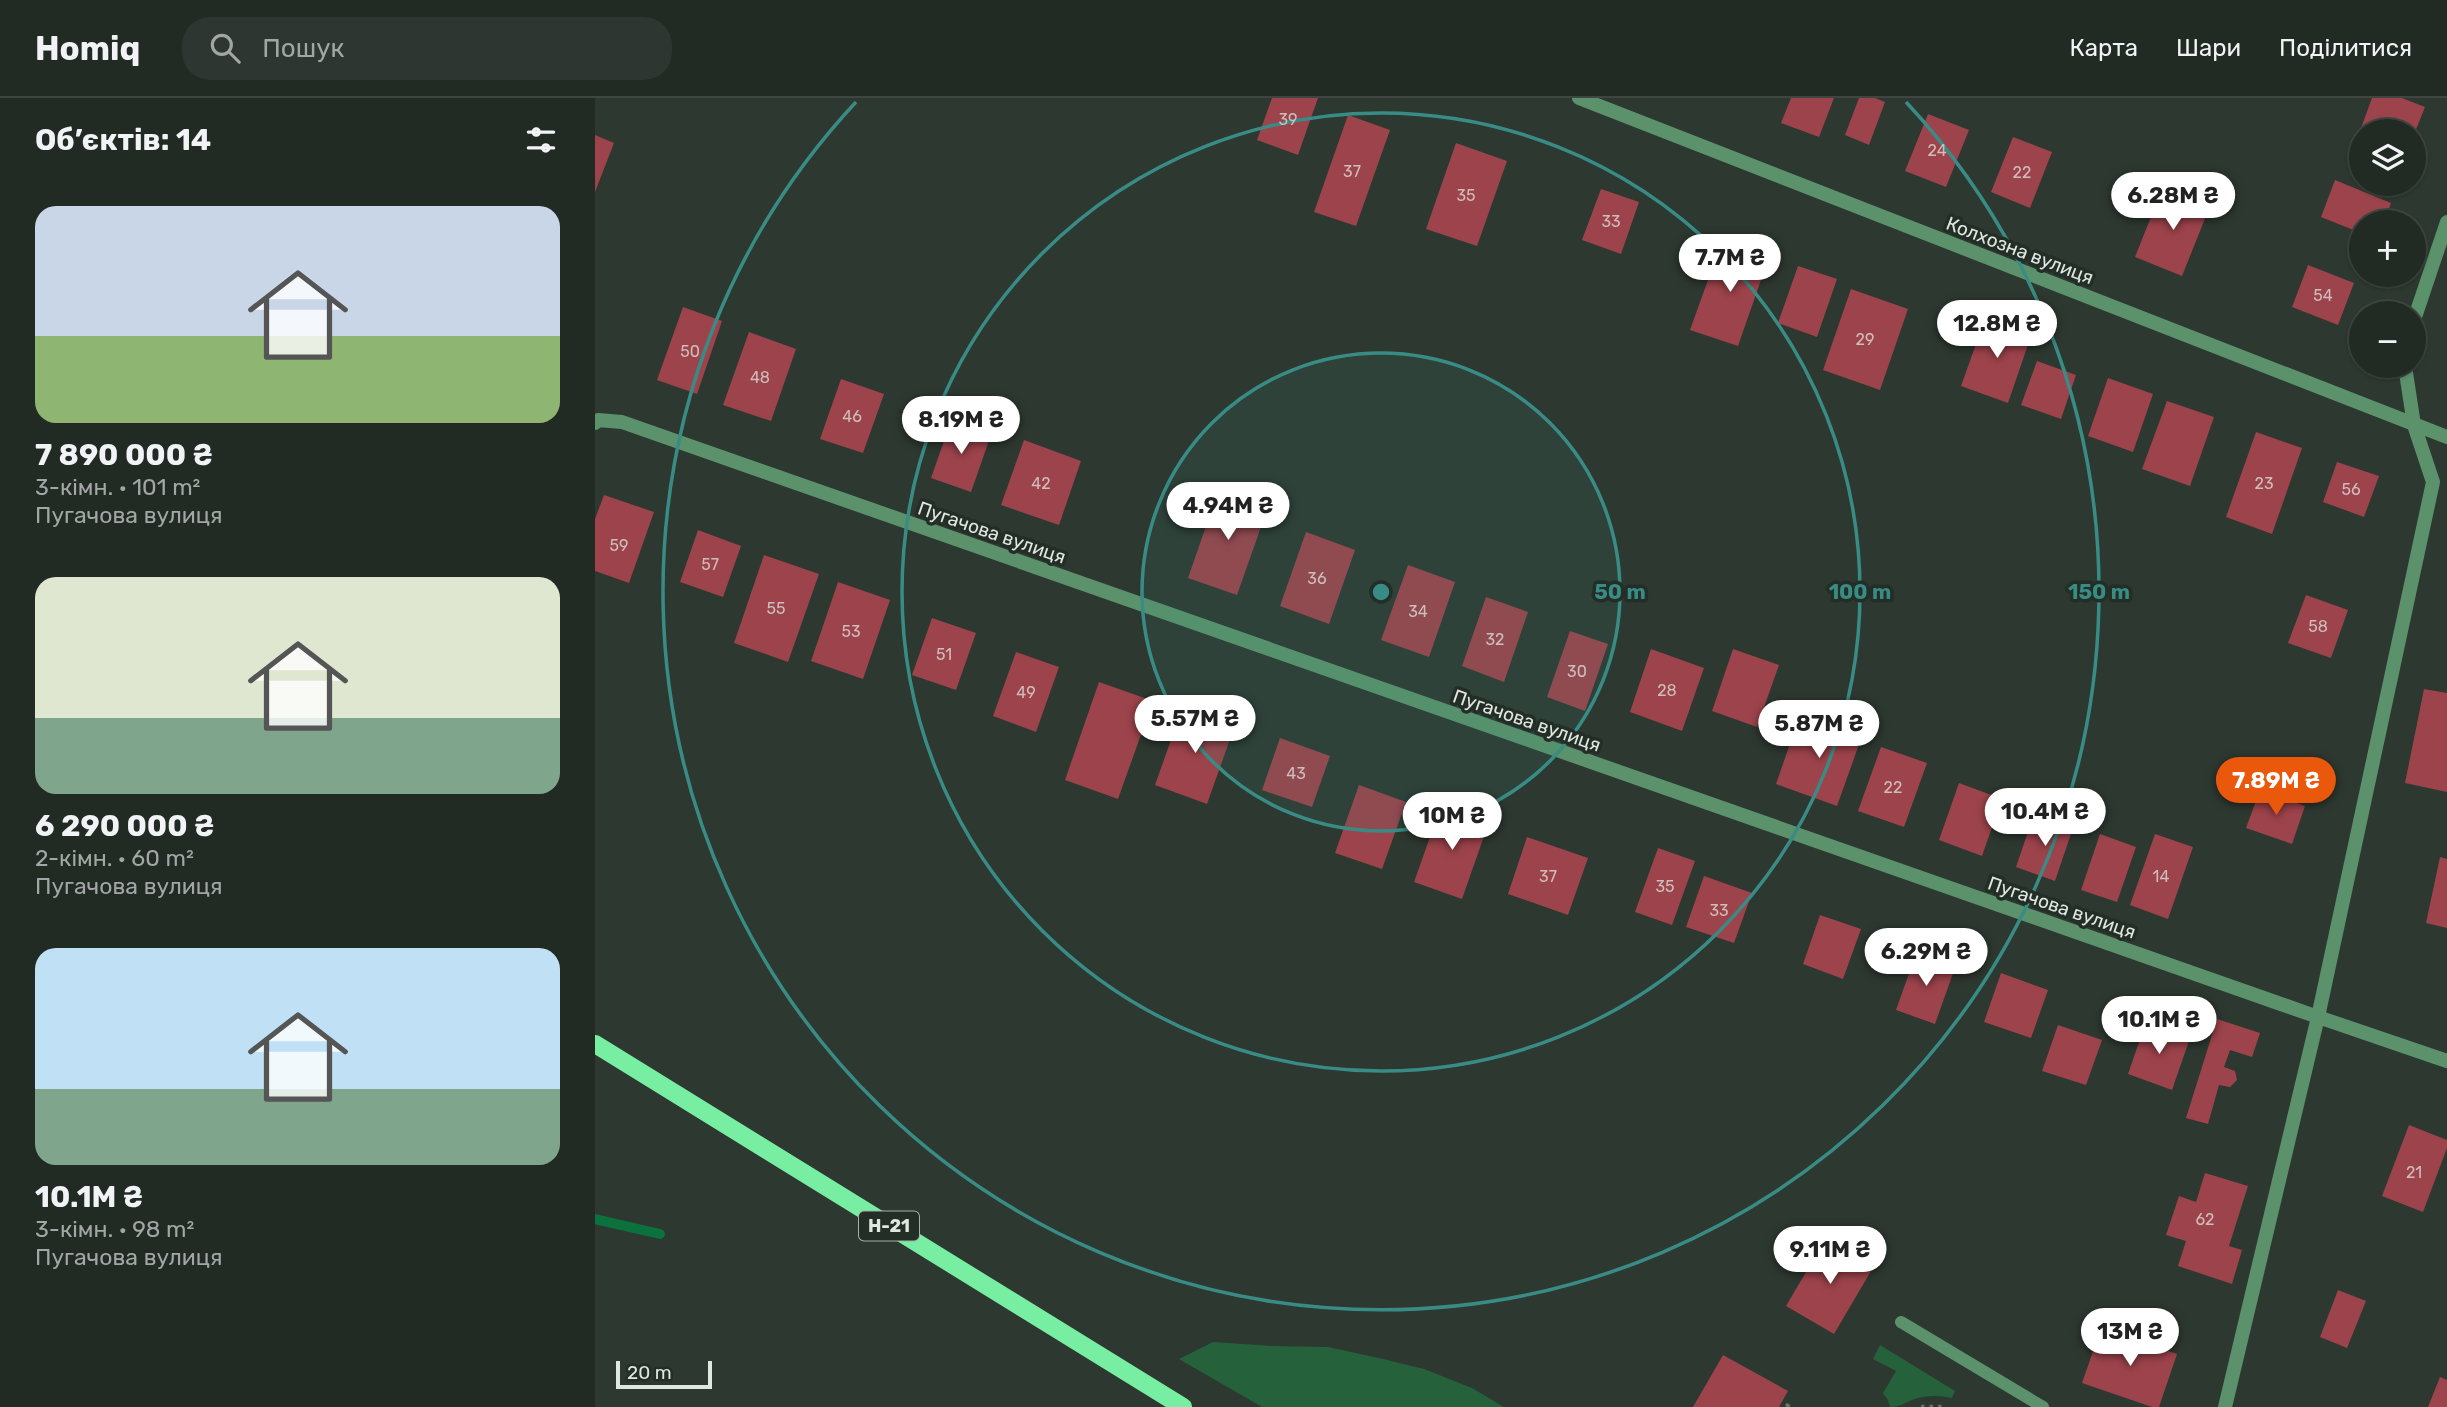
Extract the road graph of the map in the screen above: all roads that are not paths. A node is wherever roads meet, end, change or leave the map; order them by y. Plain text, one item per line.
1 (1579, 98) edge
2 (2447, 222) edge
3 (2420, 301) edge
4 (2407, 378) edge
5 (595, 423) edge
6 (2414, 425) junction
7 (2447, 437) edge
8 (2318, 1017) junction
9 (595, 1044) edge
10 (2447, 1060) edge
11 (1901, 1322) dead end
12 (1183, 1407) edge
13 (2043, 1407) edge
14 (2225, 1407) edge

1 - 6 street, Колхозна вулиця
2 - 3 street
4 - 6 street
5 - 8 street, Пугачова вулиця
6 - 7 street, Колхозна вулиця
6 - 8 street
8 - 10 street, Пугачова вулиця
8 - 14 street
9 - 12 main road, Н-21
11 - 13 lane

